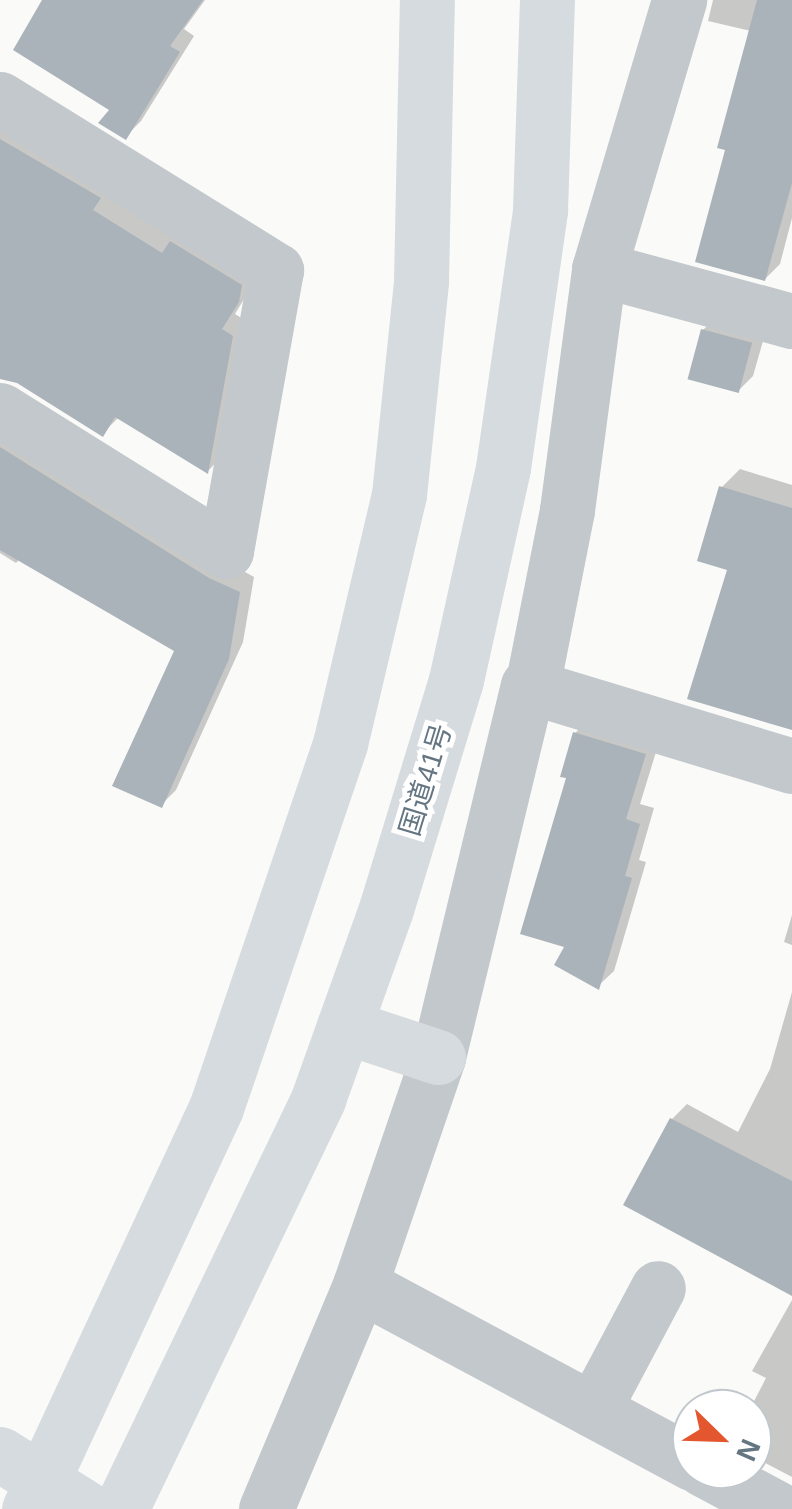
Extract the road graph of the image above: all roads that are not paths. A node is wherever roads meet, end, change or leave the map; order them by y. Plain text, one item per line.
1 (427, 0) edge
2 (548, 0) edge
3 (678, 0) edge
4 (0, 99) edge
5 (600, 269) junction
6 (792, 321) edge
7 (0, 410) edge
8 (532, 687) junction
9 (792, 766) edge
10 (344, 1026) junction
11 (438, 1057) junction
12 (360, 1284) junction
13 (658, 1288) dead end
14 (593, 1410) junction
15 (672, 1452) edge
16 (0, 1454) edge
17 (741, 1489) edge
18 (131, 1490) edge
19 (29, 1509) edge
20 (87, 1509) edge
21 (266, 1509) edge
22 (778, 1509) edge

1 - 19 main road
2 - 10 main road, 国道41号
3 - 5 street
4 - 7 street
5 - 6 street
5 - 8 street
8 - 9 street
8 - 11 street
10 - 11 main road
10 - 18 main road, 国道41号
11 - 12 street
12 - 14 street
12 - 21 street
13 - 14 street
14 - 15 street
16 - 20 main road
17 - 22 street

